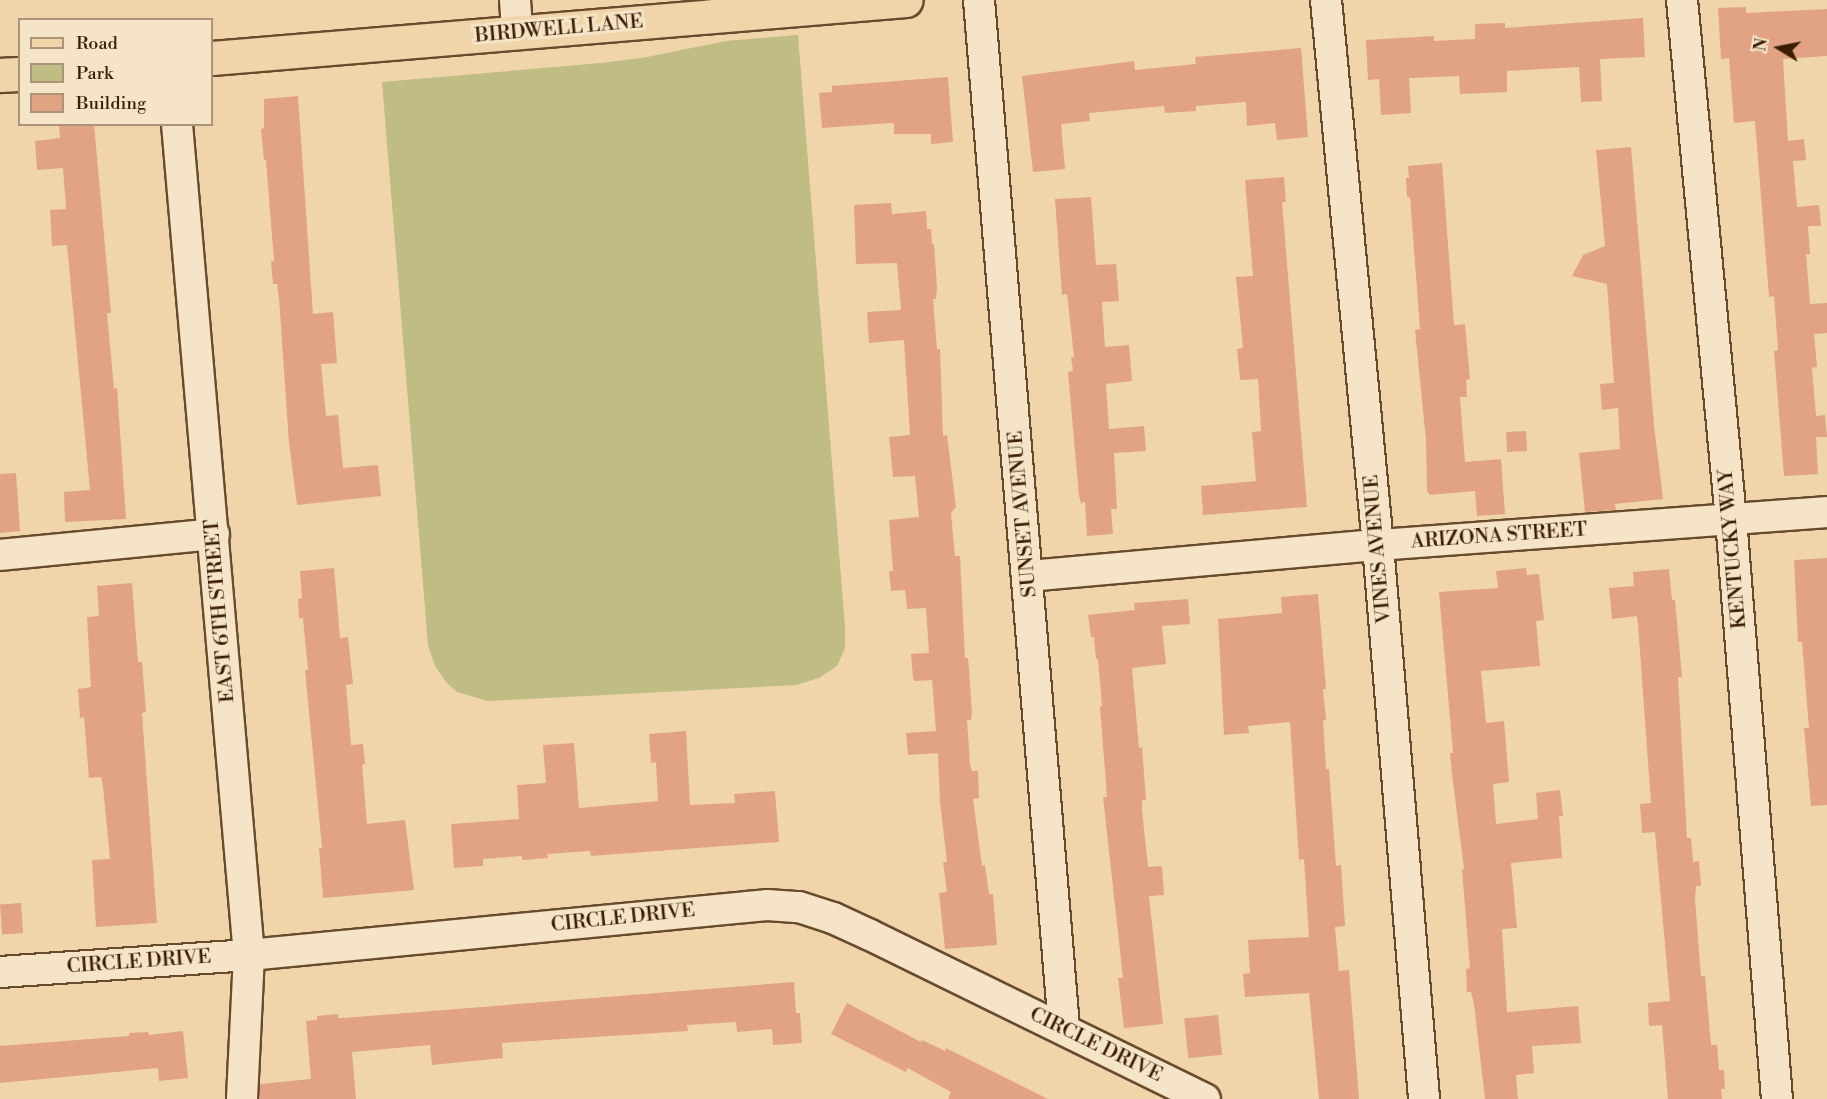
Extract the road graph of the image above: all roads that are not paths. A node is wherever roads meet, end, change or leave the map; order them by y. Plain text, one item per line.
1 (514, 0) edge
2 (979, 0) edge
3 (1326, 0) edge
4 (1682, 0) edge
5 (891, 1) edge
6 (517, 32) junction
7 (213, 58) edge
8 (18, 74) edge
9 (0, 75) edge
10 (177, 126) edge
11 (1827, 512) edge
12 (1731, 519) junction
13 (214, 534) junction
14 (1378, 545) junction
15 (0, 555) edge
16 (1028, 576) junction
17 (249, 955) junction
18 (0, 972) edge
19 (1064, 1028) junction
20 (242, 1099) edge
21 (1205, 1099) edge
22 (1424, 1099) edge
23 (1777, 1099) edge

1 - 6 street
2 - 16 street, SUNSET AVENUE
3 - 14 street, VINES AVENUE
4 - 12 street, KENTUCKY WAY
5 - 6 main road, BIRDWELL LANE
6 - 7 main road, BIRDWELL LANE
8 - 9 main road
10 - 13 street, EAST 6TH STREET
11 - 12 street, ARIZONA STREET
12 - 14 street, ARIZONA STREET
12 - 23 street, KENTUCKY WAY
13 - 15 street
13 - 17 street, EAST 6TH STREET
14 - 16 street, ARIZONA STREET
14 - 22 street, VINES AVENUE
16 - 19 street, SUNSET AVENUE
17 - 18 street, CIRCLE DRIVE
17 - 19 street, CIRCLE DRIVE
17 - 20 street, EAST 6TH STREET
19 - 21 street, CIRCLE DRIVE

